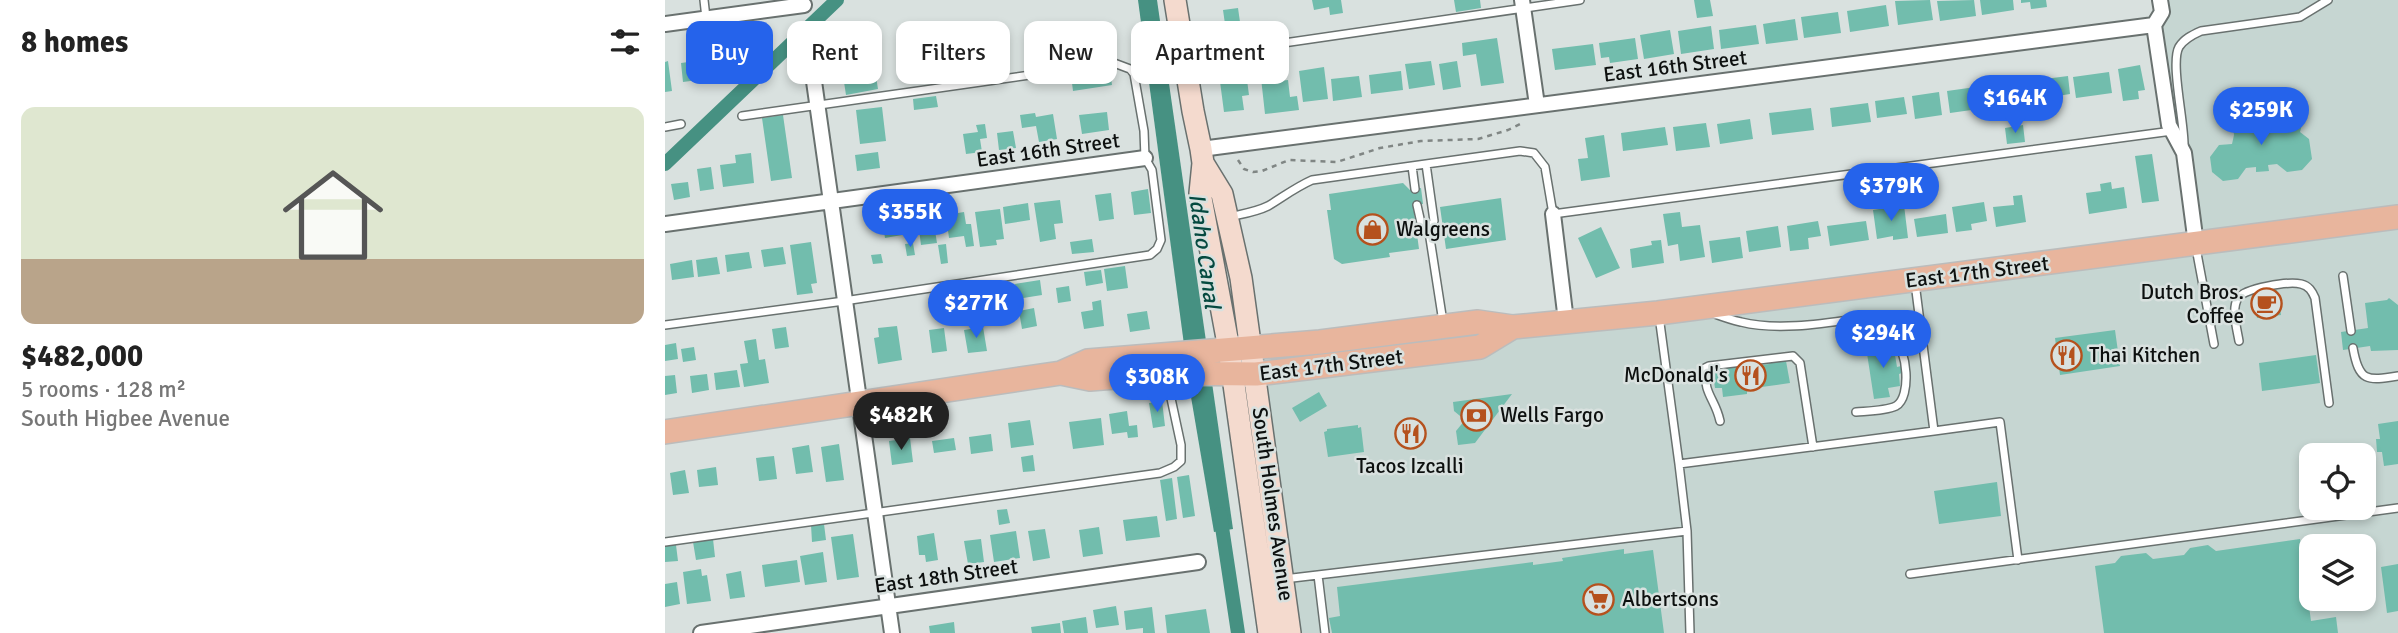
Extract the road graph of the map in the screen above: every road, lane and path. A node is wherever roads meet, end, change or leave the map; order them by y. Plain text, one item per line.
1 (704, 0) edge
2 (1175, 0) edge
3 (1580, 0) edge
4 (2160, 0) edge
5 (2328, 0) edge
6 (1523, 4) edge
7 (804, 7) edge
8 (706, 19) junction
9 (1178, 21) edge
10 (665, 24) edge
11 (2154, 25) junction
12 (1289, 40) edge
13 (814, 84) edge
14 (1188, 84) edge
15 (816, 104) junction
16 (1537, 105) junction
17 (741, 116) dead end
18 (681, 124) dead end
19 (1520, 124) dead end
20 (665, 127) edge
21 (2172, 131) junction
22 (2183, 153) junction
23 (1202, 156) junction
24 (1145, 158) junction
25 (1238, 160) dead end
26 (1426, 164) junction
27 (1412, 166) junction
28 (1415, 189) dead end
29 (830, 201) junction
30 (1417, 205) dead end
31 (1553, 214) junction
32 (1229, 217) junction
33 (2398, 217) edge
34 (665, 224) edge
35 (1429, 232) junction
36 (2196, 244) junction
37 (2343, 276) dead end
38 (1914, 280) junction
39 (844, 301) junction
40 (1697, 308) junction
41 (1658, 313) junction
42 (1566, 321) junction
43 (665, 325) edge
44 (1444, 327) junction
45 (1513, 327) junction
46 (2351, 331) dead end
47 (1922, 340) junction
48 (2239, 341) dead end
49 (1847, 344) dead end
50 (2214, 344) dead end
51 (1240, 348) junction
52 (2353, 348) dead end
53 (1175, 366) junction
54 (1234, 375) junction
55 (2398, 376) edge
56 (859, 404) junction
57 (2329, 404) dead end
58 (1856, 412) dead end
59 (1720, 421) dead end
60 (1934, 431) junction
61 (665, 432) edge
62 (1813, 447) junction
63 (1679, 464) junction
64 (2398, 508) edge
65 (875, 512) junction
66 (1687, 531) junction
67 (665, 542) edge
68 (2018, 560) junction
69 (1198, 562) dead end
70 (1910, 574) dead end
71 (1318, 575) junction
72 (1283, 579) junction
73 (889, 605) junction
74 (701, 633) edge
75 (892, 633) edge
76 (1269, 633) edge
77 (1290, 633) edge
78 (1325, 633) edge
79 (1690, 633) edge

1 - 8 lane
2 - 9 main road, South Holmes Avenue
3 - 6 lane
4 - 11 street
5 - 22 lane
6 - 12 lane
6 - 16 street
7 - 8 street
8 - 10 street
11 - 16 street, East 16th Street
11 - 21 street
13 - 15 street
14 - 23 main road, South Holmes Avenue
15 - 17 lane
15 - 24 lane
15 - 29 street
16 - 23 street, East 16th Street
18 - 20 lane
19 - 25 path
21 - 22 street
21 - 31 lane
22 - 36 street
23 - 32 main road
23 - 51 main road, South Holmes Avenue
24 - 29 street, East 16th Street
24 - 39 lane
26 - 27 lane
26 - 31 lane
26 - 35 lane
27 - 28 lane
27 - 32 lane
29 - 34 street, East 16th Street
29 - 39 street
30 - 35 lane
31 - 42 street
32 - 51 main road
33 - 36 main road, East 17th Street
35 - 44 lane
36 - 38 main road, East 17th Street
36 - 50 lane
37 - 46 lane
38 - 40 main road, East 17th Street
38 - 47 lane
39 - 43 lane
39 - 56 street
40 - 41 main road, East 17th Street
40 - 47 lane
41 - 42 main road, East 17th Street
41 - 63 lane
42 - 45 main road, East 17th Street
44 - 45 main road, East 17th Street
44 - 51 main road, East 17th Street
45 - 54 main road, East 17th Street
47 - 60 lane
48 - 57 lane
49 - 58 lane
51 - 53 main road, East 17th Street
51 - 54 main road, South Holmes Avenue
52 - 55 lane
53 - 54 main road, East 17th Street
53 - 56 main road, East 17th Street
53 - 65 lane
54 - 72 main road, South Holmes Avenue
54 - 76 main road, South Holmes Avenue
56 - 61 main road, East 17th Street
56 - 65 street
59 - 62 lane
60 - 62 lane
60 - 68 lane
62 - 63 lane
63 - 66 lane
64 - 68 lane
65 - 67 lane
65 - 73 street
66 - 71 lane
66 - 79 lane
68 - 70 lane
69 - 73 street, East 18th Street
71 - 72 lane
71 - 78 lane
72 - 77 main road, South Holmes Avenue
73 - 74 street, East 18th Street
73 - 75 street

